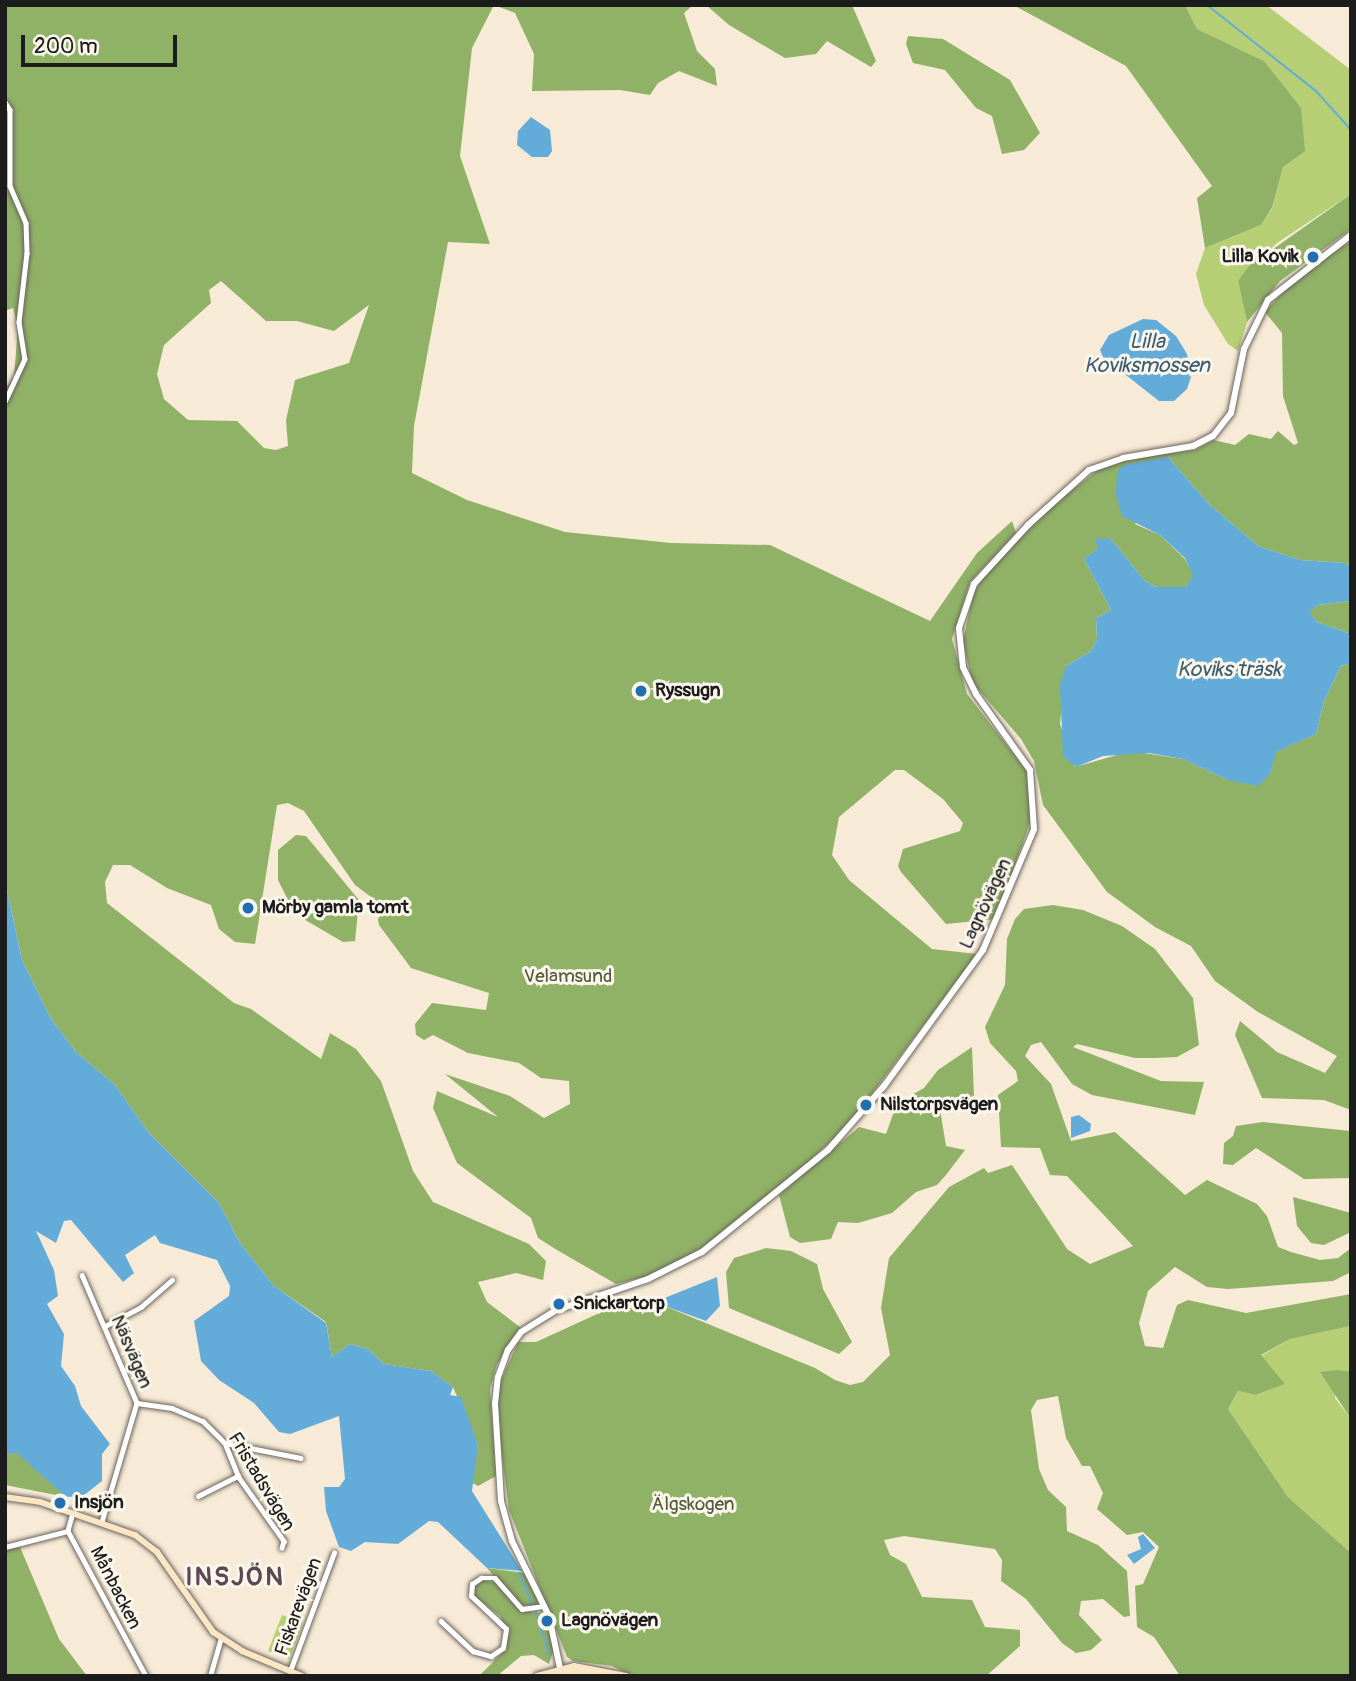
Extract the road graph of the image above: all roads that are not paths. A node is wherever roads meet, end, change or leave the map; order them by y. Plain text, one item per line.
1 (5, 102) edge
2 (1351, 235) edge
3 (5, 402) edge
4 (82, 1275) dead end
5 (172, 1280) dead end
6 (105, 1326) junction
7 (137, 1404) junction
8 (225, 1443) junction
9 (301, 1458) dead end
10 (238, 1476) junction
11 (198, 1496) dead end
12 (5, 1497) edge
13 (73, 1513) junction
14 (102, 1522) junction
15 (68, 1531) junction
16 (5, 1547) edge
17 (282, 1548) dead end
18 (334, 1553) dead end
19 (545, 1605) junction
20 (441, 1621) dead end
21 (221, 1638) junction
22 (561, 1670) junction
23 (290, 1671) junction
24 (146, 1676) edge
25 (210, 1676) edge
26 (302, 1676) edge
27 (537, 1676) edge
28 (553, 1676) edge
29 (613, 1676) edge
30 (626, 1676) edge

1 - 3 street
2 - 19 street, Lagnövägen
4 - 6 street, Näsvägen
5 - 6 street
6 - 7 street, Näsvägen
7 - 8 street, Fristadsvägen
7 - 14 street, Näsvägen
8 - 9 street
8 - 10 street, Fristadsvägen
10 - 11 street
10 - 17 street, Fristadsvägen
12 - 13 main road
13 - 14 main road
13 - 15 street, Månbacken
14 - 21 main road
15 - 16 street
15 - 24 street, Månbacken
18 - 23 street, Fiskarevägen
19 - 20 street
19 - 22 street, Lagnövägen
21 - 23 main road
21 - 25 street
22 - 27 main road
22 - 28 main road
22 - 29 main road
22 - 30 main road
23 - 26 main road

